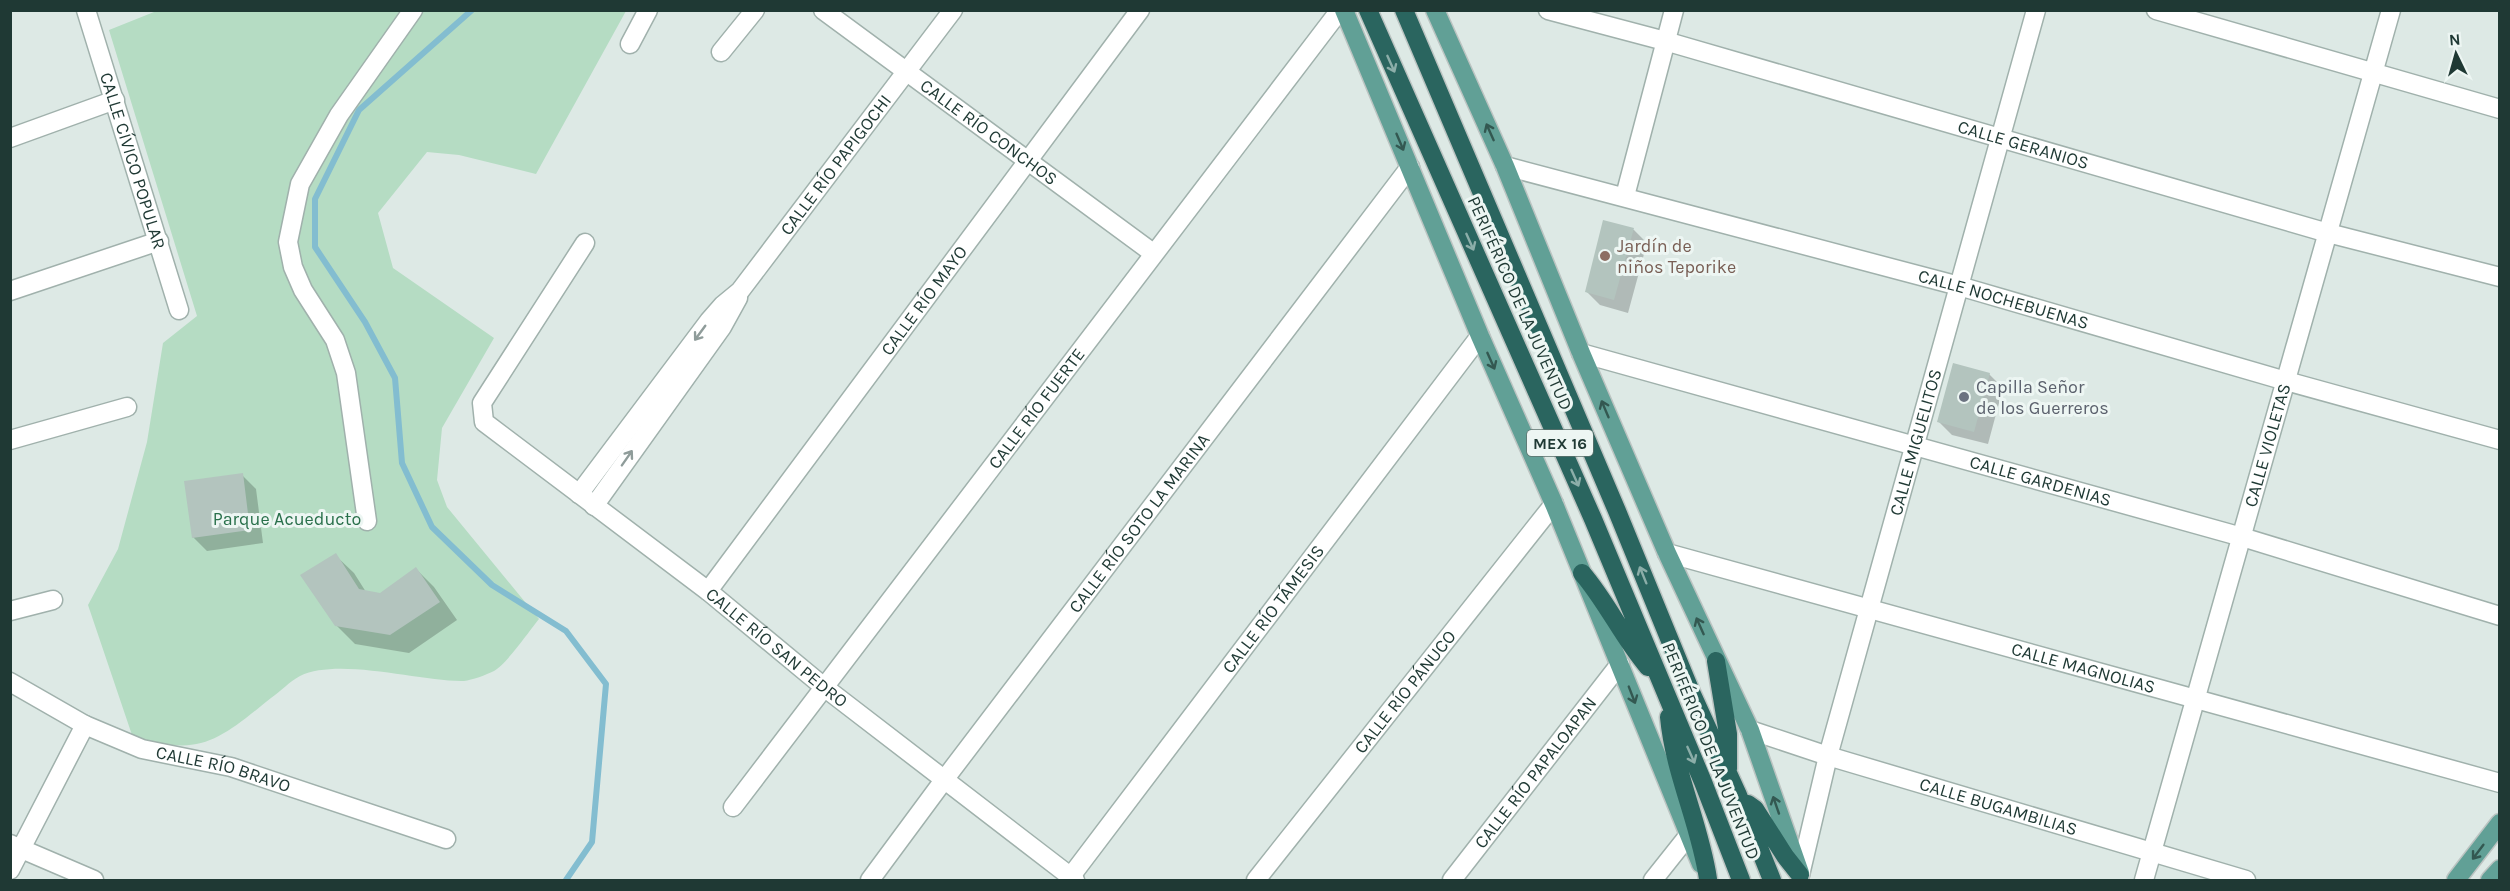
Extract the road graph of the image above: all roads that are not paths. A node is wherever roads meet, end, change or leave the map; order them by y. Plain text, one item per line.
1 (86, 10) edge
2 (413, 10) edge
3 (648, 10) edge
4 (755, 10) edge
5 (823, 10) edge
6 (953, 10) edge
7 (1140, 10) edge
8 (1342, 10) edge
9 (1368, 10) edge
10 (1404, 10) edge
11 (1435, 10) edge
12 (1548, 10) edge
13 (1674, 10) edge
14 (2036, 10) edge
15 (2156, 10) edge
16 (2391, 10) edge
17 (1665, 41) junction
18 (630, 44) dead end
19 (721, 52) dead end
20 (2373, 73) junction
21 (907, 74) junction
22 (115, 100) junction
23 (2499, 109) edge
24 (10, 138) edge
25 (2000, 139) junction
26 (1026, 161) junction
27 (1505, 166) junction
28 (1410, 167) junction
29 (1625, 196) junction
30 (2328, 233) junction
31 (159, 241) junction
32 (585, 243) dead end
33 (1153, 253) junction
34 (2499, 277) edge
35 (1959, 286) junction
36 (10, 291) edge
37 (740, 291) junction
38 (179, 310) dead end
39 (1480, 336) junction
40 (1581, 353) junction
41 (2286, 381) junction
42 (127, 407) dead end
43 (10, 440) edge
44 (2499, 440) edge
45 (1915, 446) junction
46 (579, 495) junction
47 (1554, 504) junction
48 (594, 506) junction
49 (367, 521) dead end
50 (2242, 537) junction
51 (1667, 553) junction
52 (1582, 573) junction
53 (708, 591) junction
54 (53, 600) dead end
55 (1869, 609) junction
56 (10, 611) edge
57 (2499, 616) edge
58 (1716, 661) junction
59 (1620, 664) junction
60 (1658, 677) junction
61 (10, 682) edge
62 (824, 687) junction
63 (2195, 699) junction
64 (1667, 701) junction
65 (86, 725) junction
66 (1750, 729) junction
67 (1828, 756) junction
68 (1727, 771) junction
69 (944, 780) junction
70 (2499, 783) edge
71 (1738, 795) junction
72 (733, 807) dead end
73 (2499, 823) edge
74 (1688, 836) junction
75 (446, 839) dead end
76 (16, 846) edge
77 (2152, 853) junction
78 (2499, 869) edge
79 (10, 870) edge
80 (1801, 878) edge
81 (1071, 879) edge
82 (94, 880) edge
83 (870, 880) edge
84 (1256, 880) edge
85 (1452, 880) edge
86 (1653, 880) edge
87 (1708, 880) edge
88 (1741, 880) edge
89 (1772, 880) edge
90 (2144, 880) edge
91 (2246, 880) edge
92 (2456, 880) edge
93 (2490, 880) edge

1 - 22 street, CALLE CÍVICO POPULAR
2 - 49 street
3 - 18 street
4 - 19 street
5 - 21 street, CALLE RÍO CONCHOS
6 - 21 street, CALLE RÍO PAPIGOCHI
7 - 26 street, CALLE RÍO MAYO
8 -> 28 main road
8 - 33 street, CALLE RÍO FUERTE
9 -> 60 highway, PERIFÉRICO DE LA JUVENTUD / MEX 16
68 -> 10 highway, PERIFÉRICO DE LA JUVENTUD / MEX 16
27 -> 11 main road, PERIFÉRICO DE LA JUVENTUD
12 - 17 street, CALLE GERANIOS
13 - 17 street
14 - 25 street, CALLE MIGUELITOS
15 - 20 street
16 - 20 street, CALLE VIOLETAS
17 - 25 street, CALLE GERANIOS
17 - 29 street
20 - 23 street
20 - 30 street, CALLE VIOLETAS
21 - 26 street, CALLE RÍO CONCHOS
21 - 37 street, CALLE RÍO PAPIGOCHI
22 - 24 street
22 - 31 street, CALLE CÍVICO POPULAR
25 - 30 street, CALLE GERANIOS
25 - 35 street, CALLE MIGUELITOS
26 - 33 street, CALLE RÍO CONCHOS
26 - 53 street, CALLE RÍO MAYO
27 - 29 street, CALLE NOCHEBUENAS
27 - 40 main road, PERIFÉRICO DE LA JUVENTUD
28 - 39 main road
28 - 69 street, CALLE RÍO SOTO LA MARINA
29 - 35 street, CALLE NOCHEBUENAS
30 - 34 street, CALLE GERANIOS
30 - 41 street, CALLE VIOLETAS
31 - 36 street
31 - 38 street, CALLE CÍVICO POPULAR
32 - 46 street, CALLE RÍO SAN PEDRO
33 - 62 street, CALLE RÍO FUERTE
35 - 41 street, CALLE NOCHEBUENAS
35 - 45 street, CALLE MIGUELITOS
37 -> 46 street, CALLE RÍO PAPIGOCHI
48 -> 37 street, CALLE RÍO PAPIGOCHI
39 -> 47 main road
39 - 81 street, CALLE RÍO TÁMESIS
40 - 45 street, CALLE GARDENIAS
51 -> 40 main road, PERIFÉRICO DE LA JUVENTUD
41 - 44 street, CALLE NOCHEBUENAS
41 - 50 street, CALLE VIOLETAS
42 - 43 street
45 - 50 street, CALLE GARDENIAS
45 - 55 street, CALLE MIGUELITOS
46 - 48 street, CALLE RÍO SAN PEDRO
47 - 52 main road
47 - 84 street, CALLE RÍO PÁNUCO
48 - 53 street, CALLE RÍO SAN PEDRO
50 - 57 street, CALLE GARDENIAS
50 - 63 street, CALLE VIOLETAS
51 - 55 street, CALLE MAGNOLIAS
58 -> 51 main road, PERIFÉRICO DE LA JUVENTUD
52 - 59 main road
52 - 60 highway
53 - 62 street, CALLE RÍO SAN PEDRO
54 - 56 street
55 - 63 street, CALLE MAGNOLIAS
55 - 67 street, CALLE MIGUELITOS
58 - 66 main road, PERIFÉRICO DE LA JUVENTUD
58 - 68 highway
59 -> 74 main road
59 - 85 street, CALLE RÍO PAPALOAPAN
60 - 64 highway, PERIFÉRICO DE LA JUVENTUD / MEX 16
61 - 65 street, CALLE RÍO BRAVO
62 - 69 street, CALLE RÍO SAN PEDRO
62 - 72 street, CALLE RÍO FUERTE
63 - 70 street, CALLE MAGNOLIAS
63 - 77 street, CALLE VIOLETAS
64 - 87 highway
64 -> 88 highway, PERIFÉRICO DE LA JUVENTUD / MEX 16
65 - 75 street, CALLE RÍO BRAVO
65 - 76 street
66 - 67 street, CALLE BUGAMBILIAS
80 -> 66 main road, PERIFÉRICO DE LA JUVENTUD
67 - 77 street, CALLE BUGAMBILIAS
67 - 80 street, CALLE MIGUELITOS
68 - 71 highway, PERIFÉRICO DE LA JUVENTUD / MEX 16
69 - 81 street, CALLE RÍO SAN PEDRO
69 - 83 street, CALLE RÍO SOTO LA MARINA
71 - 80 highway
71 - 89 highway, PERIFÉRICO DE LA JUVENTUD / MEX 16
73 -> 92 main road
74 - 86 street
74 - 87 main road
76 - 79 street
76 - 82 street
77 - 90 street, CALLE VIOLETAS
77 - 91 street, CALLE BUGAMBILIAS
78 - 93 main road

